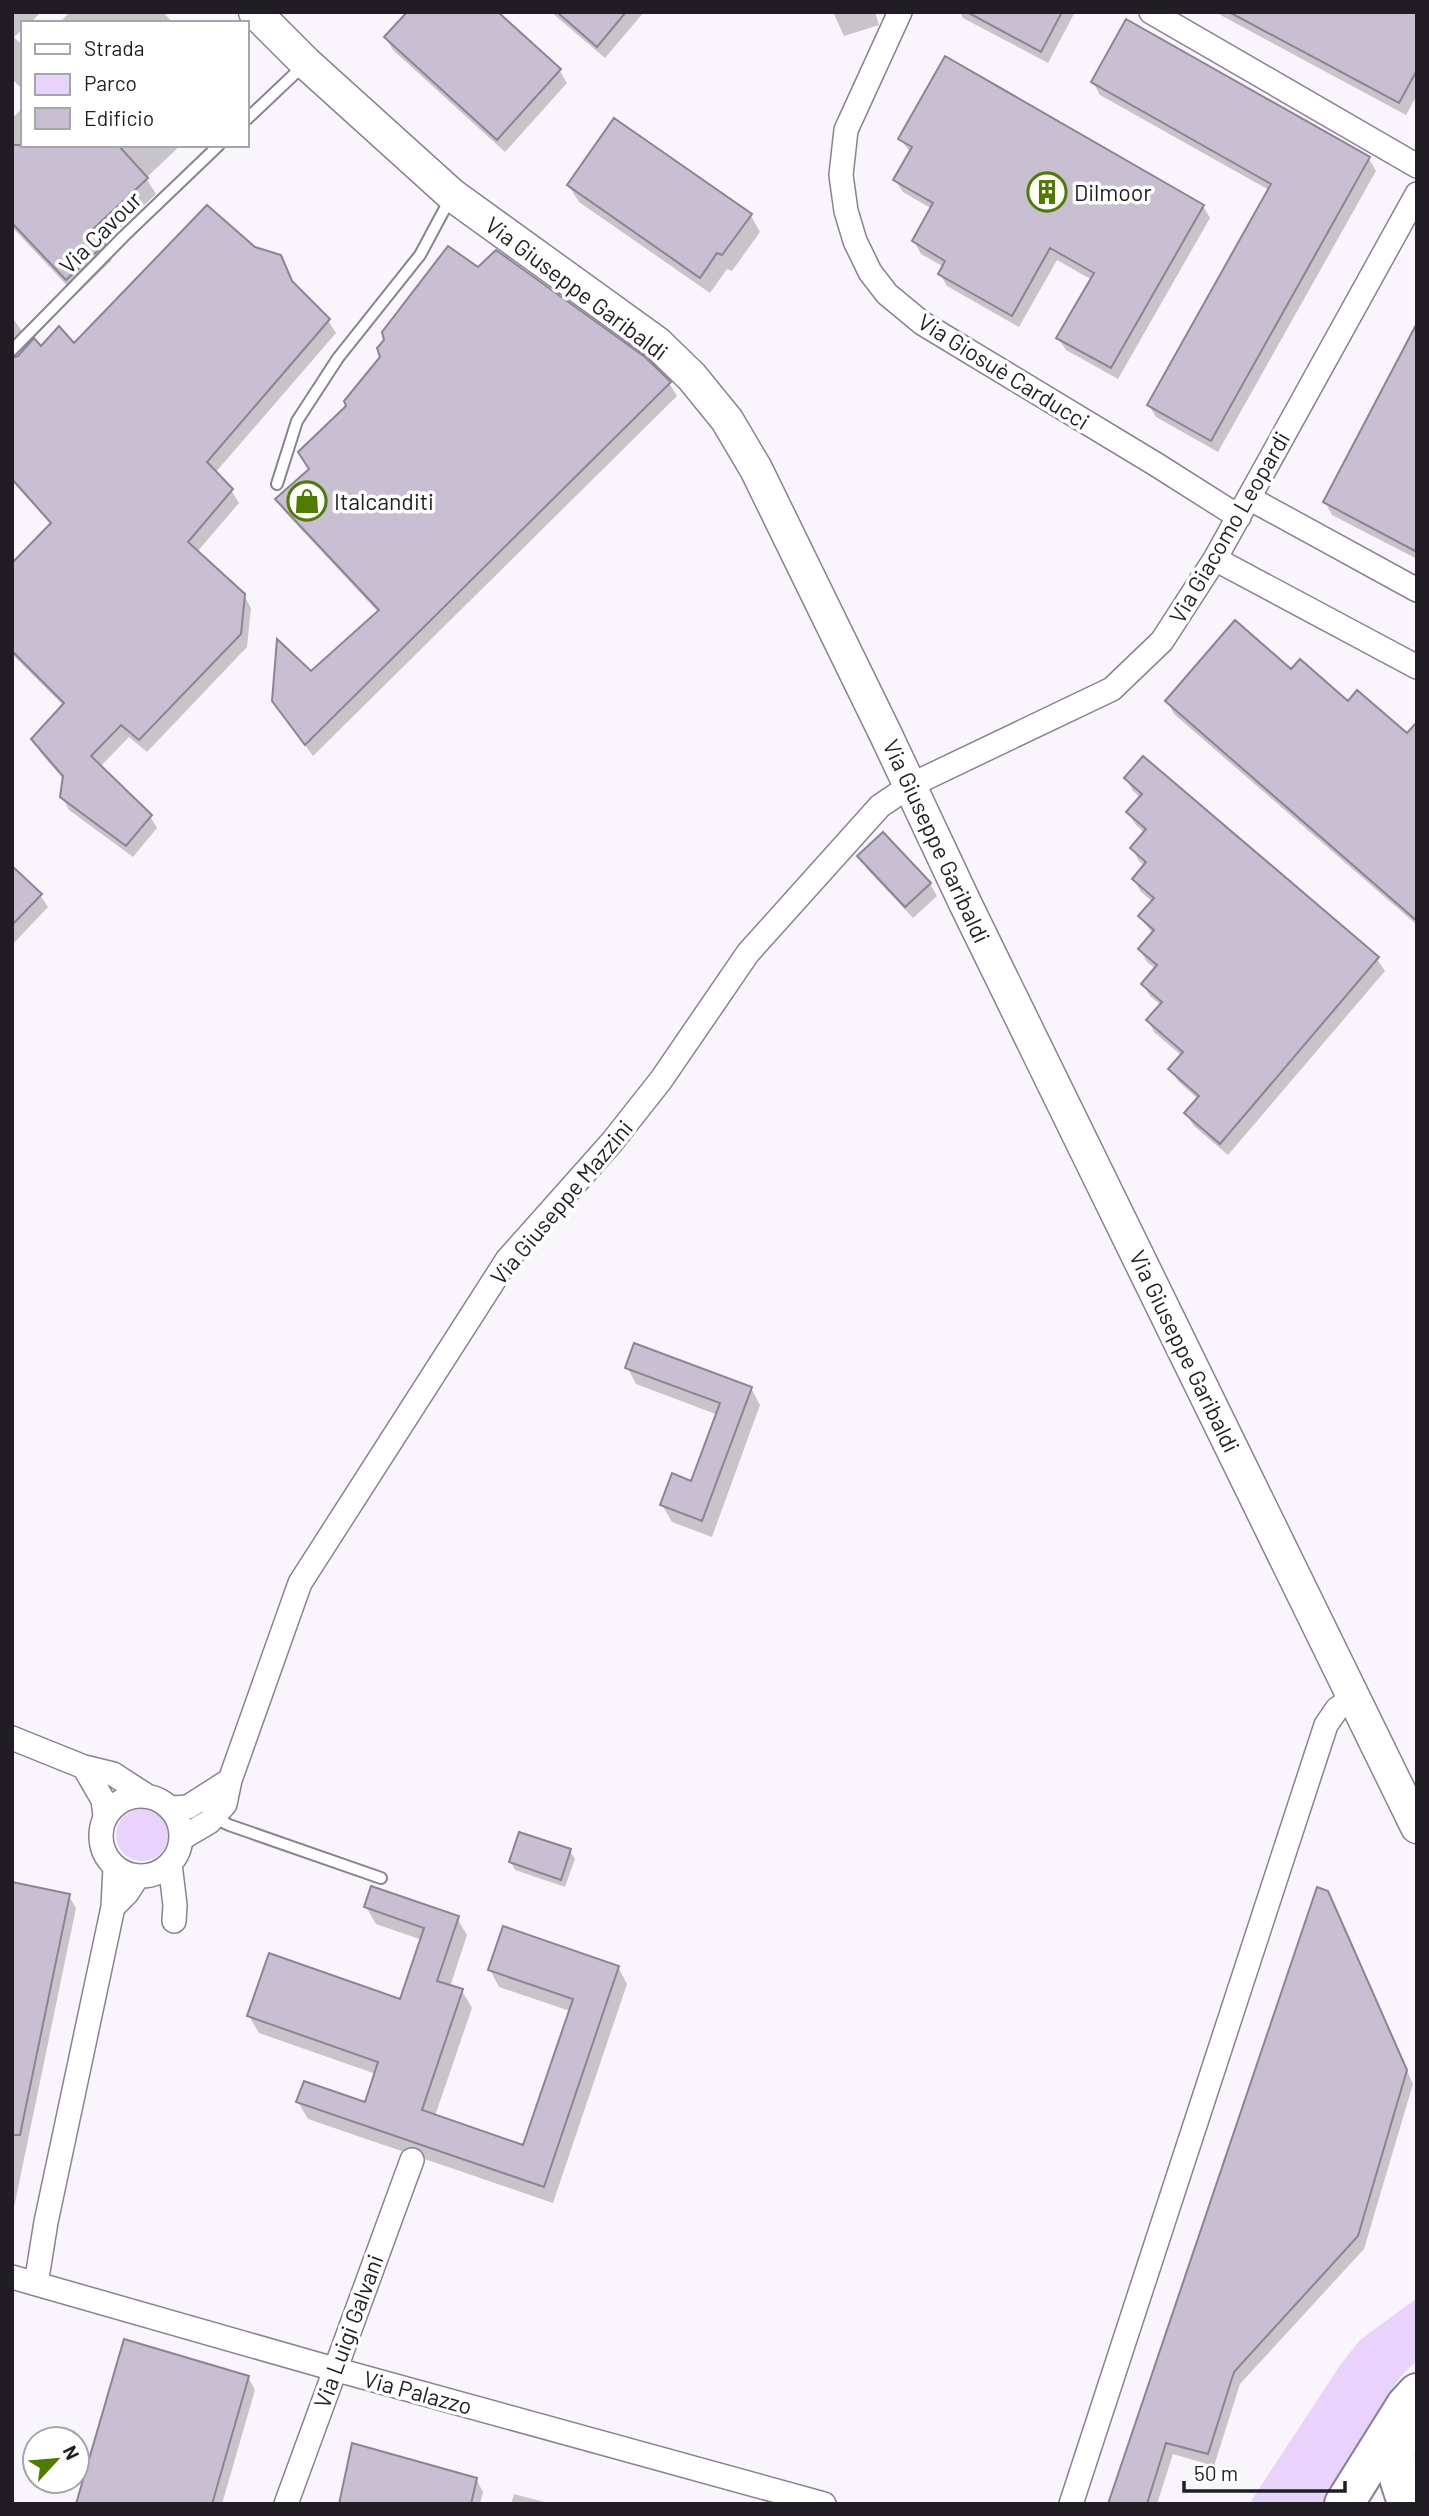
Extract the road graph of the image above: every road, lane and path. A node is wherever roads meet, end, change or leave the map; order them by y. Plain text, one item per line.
1 (255, 12) edge
2 (901, 12) edge
3 (1151, 12) edge
4 (306, 63) junction
5 (248, 118) edge
6 (217, 147) edge
7 (1417, 166) edge
8 (1417, 194) edge
9 (452, 195) junction
10 (12, 350) edge
11 (276, 484) dead end
12 (1244, 508) junction
13 (1215, 559) junction
14 (1417, 590) edge
15 (1414, 660) edge
16 (911, 785) junction
17 (1354, 1697) junction
18 (12, 1738) edge
19 (84, 1767) junction
20 (230, 1780) junction
21 (144, 1794) junction
22 (172, 1808) junction
23 (105, 1816) junction
24 (213, 1817) junction
25 (1417, 1828) edge
26 (182, 1838) junction
27 (170, 1864) junction
28 (116, 1867) junction
29 (143, 1876) junction
30 (381, 1878) dead end
31 (113, 1907) junction
32 (412, 2160) dead end
33 (12, 2277) edge
34 (36, 2284) junction
35 (334, 2370) junction
36 (1411, 2399) edge
37 (286, 2504) edge
38 (824, 2504) edge
39 (1071, 2504) edge
40 (1344, 2504) edge
41 (1408, 2504) edge

1 - 4 street, Via Giuseppe Garibaldi
2 - 12 street, Via Giosuè Carducci
3 - 7 street
4 - 5 lane
4 - 9 street, Via Giuseppe Garibaldi
6 - 10 lane, Via Cavour
8 - 12 street, Via Giacomo Leopardi
9 - 11 lane
9 - 16 street, Via Giuseppe Garibaldi
12 - 13 street, Via Giacomo Leopardi
12 - 14 street, Via Giosuè Carducci
13 - 15 street
13 - 16 street, Via Giacomo Leopardi
16 - 17 street, Via Giuseppe Garibaldi
16 - 20 street, Via Giuseppe Mazzini
17 - 25 street, Via Giuseppe Garibaldi
17 - 39 street
18 - 19 street
19 - 21 street
19 - 23 street
20 - 22 street
20 - 24 street, Via Giuseppe Mazzini
21 - 22 street
21 - 23 street
22 - 26 street
23 - 28 street
24 - 26 street, Via Giuseppe Mazzini
24 - 30 lane
26 - 27 street
27 - 29 street
27 - 29 street
28 - 29 street
28 - 31 street
29 - 31 street
31 - 34 street
32 - 35 street, Via Luigi Galvani
33 - 34 street, Via Palazzo
34 - 35 street, Via Palazzo
35 - 37 street, Via Luigi Galvani
35 - 38 street, Via Palazzo
36 - 40 highway
36 - 41 highway

